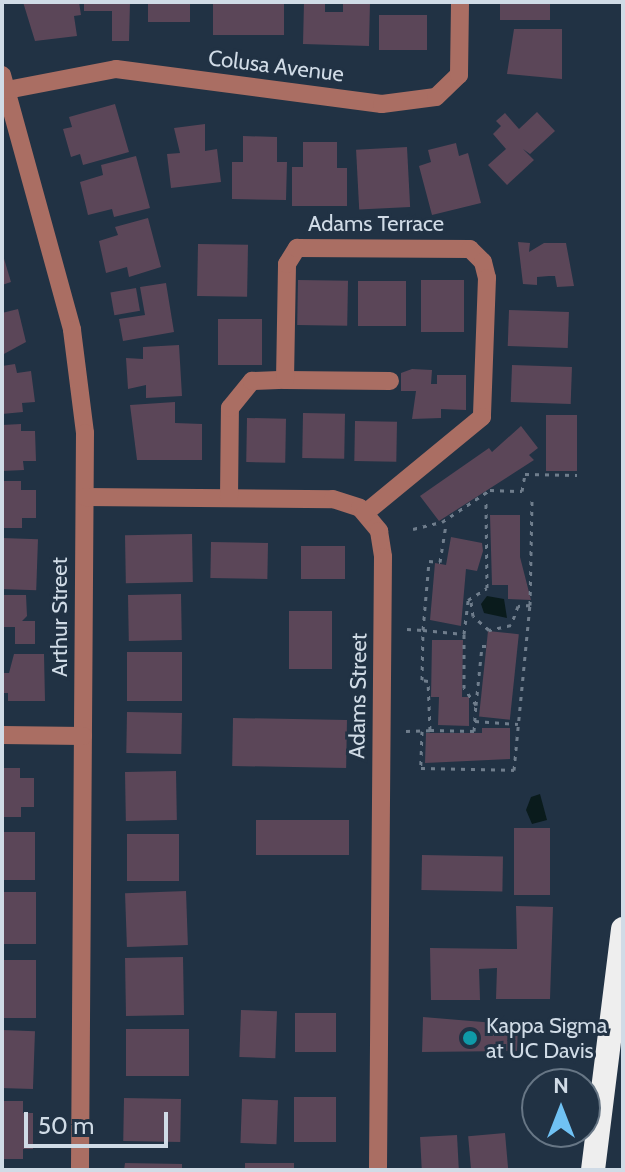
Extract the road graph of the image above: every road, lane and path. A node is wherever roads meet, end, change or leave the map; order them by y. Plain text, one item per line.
1 (460, 2) edge
2 (4, 82) edge
3 (285, 380) junction
4 (390, 381) dead end
5 (577, 475) dead end
6 (85, 497) junction
7 (229, 498) junction
8 (532, 500) dead end
9 (486, 503) dead end
10 (365, 513) junction
11 (446, 525) dead end
12 (413, 529) dead end
13 (471, 601) junction
14 (530, 605) junction
15 (407, 629) dead end
16 (423, 630) junction
17 (464, 634) junction
18 (487, 646) dead end
19 (476, 705) junction
20 (475, 721) junction
21 (518, 724) junction
22 (430, 730) junction
23 (406, 731) dead end
24 (422, 731) junction
25 (2, 735) edge
26 (83, 736) junction
27 (623, 929) edge
28 (80, 1170) edge
29 (378, 1170) edge
30 (593, 1170) edge

1 - 2 street, Colusa Avenue
2 - 6 street, Arthur Street
3 - 4 street
3 - 7 street
3 - 10 street, Adams Terrace
5 - 12 path
6 - 7 street
6 - 26 street, Arthur Street
7 - 10 street
8 - 14 path
9 - 13 path
10 - 29 street, Adams Street
11 - 16 path
13 - 14 path
13 - 17 path
14 - 21 path
15 - 16 path
16 - 17 path
16 - 22 path
17 - 19 path
18 - 19 path
19 - 20 path
20 - 21 path
20 - 22 path
21 - 24 path
22 - 24 path
23 - 24 path
25 - 26 street
26 - 28 street, Arthur Street
27 - 30 highway

